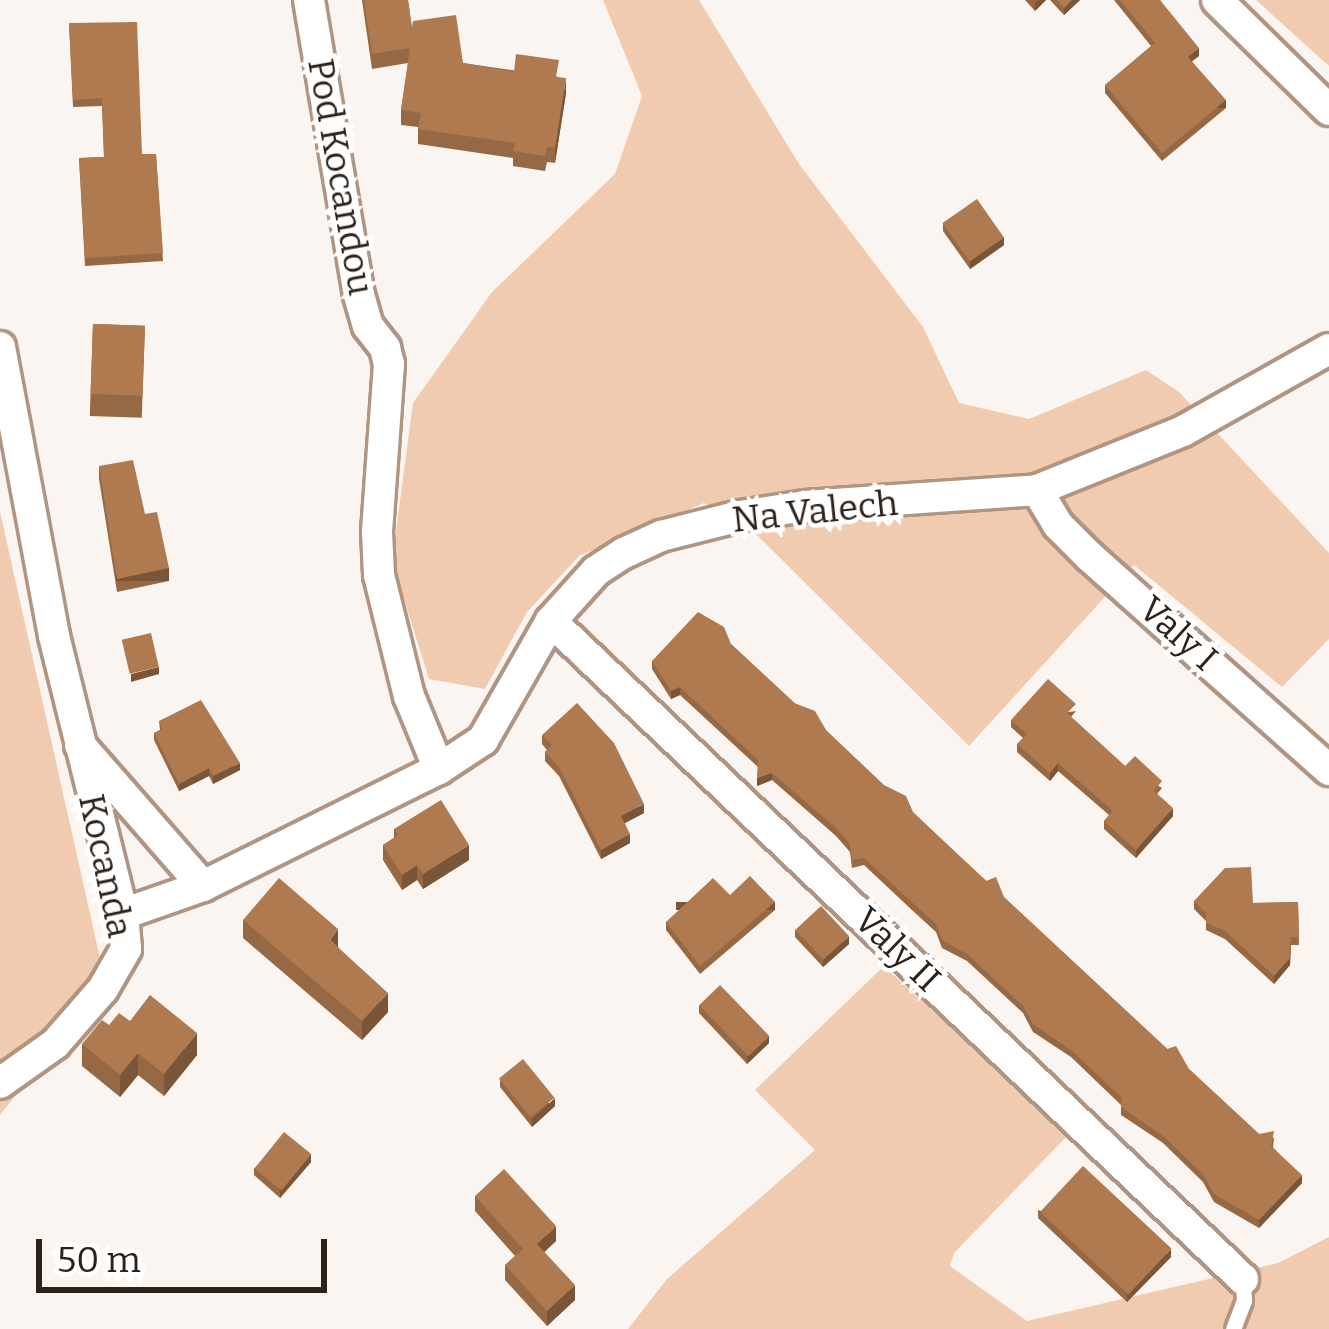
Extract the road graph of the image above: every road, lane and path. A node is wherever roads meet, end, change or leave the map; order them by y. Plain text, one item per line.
1 (309, 0) edge
2 (1217, 0) edge
3 (1329, 110) edge
4 (0, 347) edge
5 (1329, 349) edge
6 (1037, 490) junction
7 (551, 621) junction
8 (76, 740) junction
9 (440, 769) junction
10 (1329, 770) edge
11 (203, 886) junction
12 (123, 914) junction
13 (0, 1083) edge
14 (1243, 1280) joint
15 (1233, 1329) edge

1 - 9 street, Pod Kocandou
2 - 3 street
4 - 8 street, Kocanda
5 - 6 street, Na Valech
6 - 7 street, Na Valech
6 - 10 street, Valy I
7 - 9 street, Na Valech
7 - 14 street, Valy II
8 - 11 street, Kocanda
8 - 12 street, Kocanda
9 - 11 street, Na Valech
11 - 12 street, Na Valech
12 - 13 street, Kocanda
14 - 15 lane

